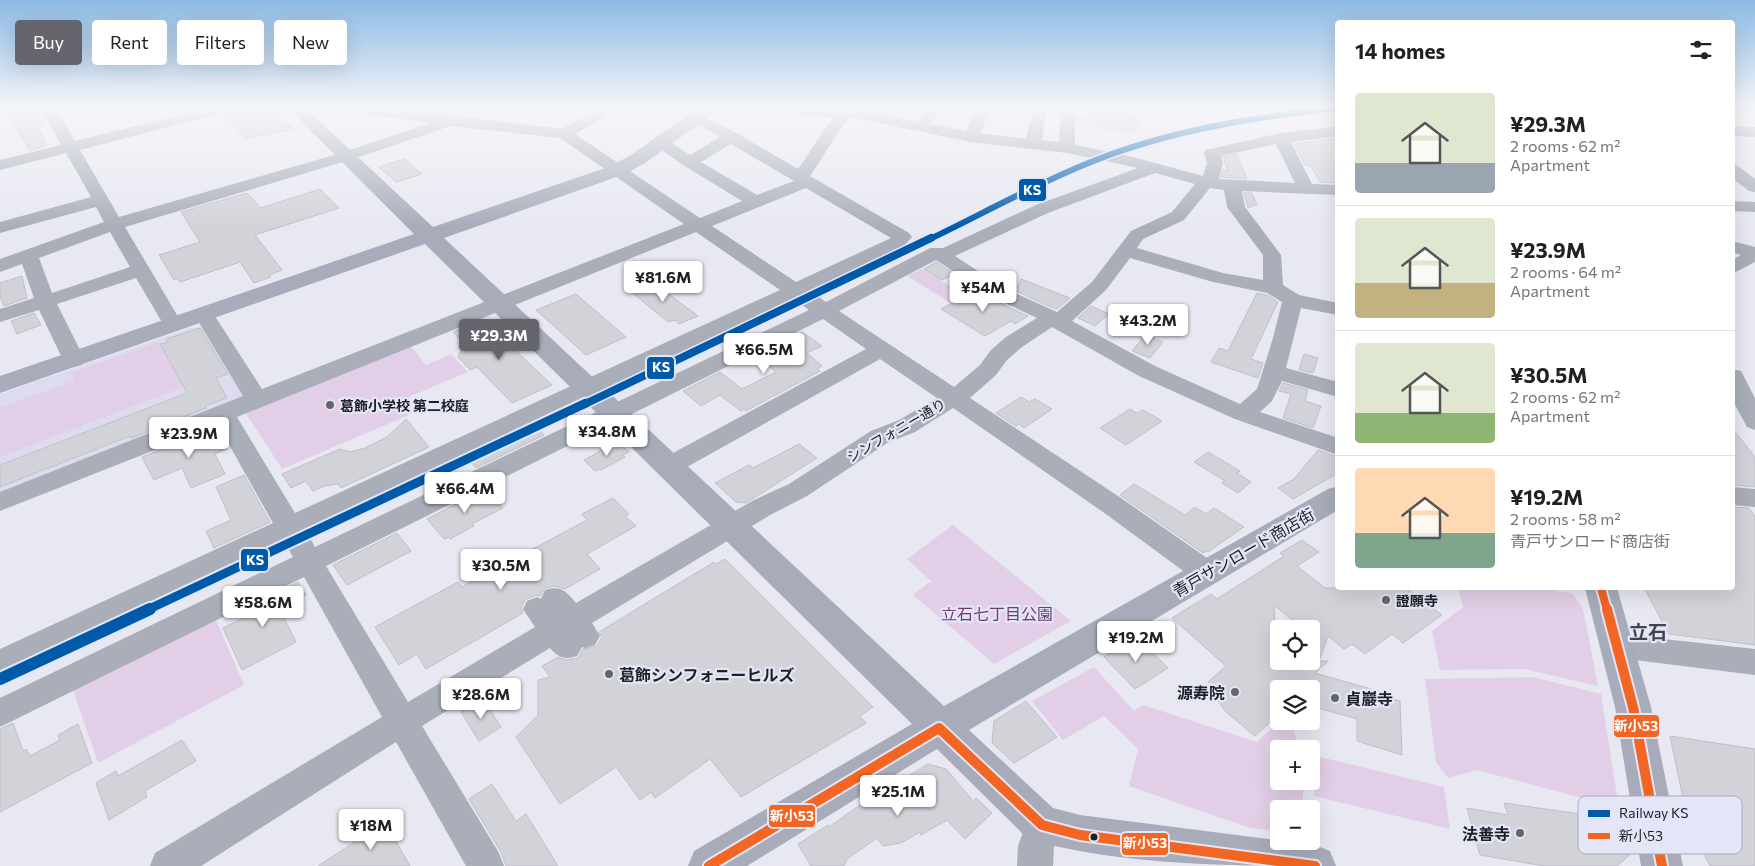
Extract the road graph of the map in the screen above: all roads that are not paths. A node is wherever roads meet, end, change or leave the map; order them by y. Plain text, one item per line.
1 (68, 147) edge
2 (70, 147) edge
3 (338, 147) edge
4 (372, 147) edge
5 (584, 147) edge
6 (653, 147) edge
7 (666, 147) edge
8 (714, 147) edge
9 (751, 147) edge
10 (822, 147) edge
11 (1063, 147) edge
12 (1238, 147) edge
13 (1286, 147) edge
14 (1068, 148) joint
15 (347, 156) junction
16 (689, 162) junction
17 (0, 165) edge
18 (1154, 168) junction
19 (618, 170) junction
20 (1735, 171) edge
21 (805, 178) junction
22 (1207, 182) junction
23 (1232, 186) junction
24 (1755, 187) edge
25 (1306, 189) junction
26 (1335, 190) edge
27 (101, 200) junction
28 (754, 202) junction
29 (1735, 206) edge
30 (1755, 207) edge
31 (115, 224) junction
32 (699, 224) junction
33 (0, 228) edge
34 (429, 236) junction
35 (1735, 247) edge
36 (1126, 251) junction
37 (939, 254) junction
38 (1755, 254) edge
39 (29, 256) junction
40 (0, 266) edge
41 (1735, 266) edge
42 (141, 270) junction
43 (1273, 288) junction
44 (796, 290) junction
45 (1293, 300) junction
46 (45, 301) junction
47 (500, 303) junction
48 (1335, 308) edge
49 (825, 310) junction
50 (204, 314) junction
51 (0, 316) edge
52 (1055, 320) junction
53 (173, 325) junction
54 (882, 349) junction
55 (74, 360) junction
56 (1273, 371) junction
57 (1738, 376) edge
58 (0, 385) edge
59 (588, 388) junction
60 (1335, 389) edge
61 (952, 398) junction
62 (257, 400) junction
63 (614, 412) junction
64 (223, 413) junction
65 (1243, 414) junction
66 (1755, 422) edge
67 (1335, 446) edge
68 (669, 466) junction
69 (1735, 496) edge
70 (1335, 498) edge
71 (1755, 498) edge
72 (0, 502) edge
73 (730, 526) junction
74 (288, 527) junction
75 (309, 562) junction
76 (1207, 573) junction
77 (1602, 590) edge
78 (546, 609) dead end
79 (572, 643) dead end
80 (1618, 646) junction
81 (1755, 662) edge
82 (0, 663) edge
83 (0, 713) edge
84 (402, 722) junction
85 (939, 728) junction
86 (1649, 796) edge
87 (1042, 825) junction
88 (168, 866) edge
89 (486, 866) edge
90 (709, 866) edge
91 (1035, 866) edge
92 (1315, 866) edge

1 - 17 street
2 - 27 street
3 - 15 street
4 - 15 street
5 - 19 street
6 - 19 street
7 - 16 street
8 - 16 street
9 - 21 street
10 - 21 street
11 - 14 street
12 - 22 street
13 - 25 street
14 - 18 street
15 - 31 street
15 - 34 street
16 - 28 street
18 - 22 street
18 - 37 street
19 - 32 street
19 - 34 street
20 - 24 street
21 - 28 street
21 - 44 street
22 - 23 street
22 - 36 street, シンフォニー通り
23 - 25 street
23 - 43 street
25 - 26 street
27 - 31 street
27 - 33 street
28 - 32 street
29 - 30 street
31 - 39 street
31 - 42 street
32 - 44 street
32 - 47 street
34 - 47 street
34 - 50 street
35 - 38 street
36 - 43 street
36 - 52 street, シンフォニー通り
37 - 49 street
37 - 52 street
38 - 41 street
39 - 40 street
39 - 46 street
42 - 46 street
42 - 53 street
43 - 45 street
44 - 49 street
44 - 59 street
45 - 48 street
45 - 56 street
46 - 51 street
46 - 55 street
47 - 59 street
47 - 62 street
49 - 54 street
49 - 63 street
50 - 53 street
50 - 62 street
52 - 61 street, シンフォニー通り
52 - 65 street
53 - 55 street
54 - 61 street
54 - 68 street
55 - 58 street
56 - 60 street
56 - 65 street
57 - 66 street
59 - 63 street
59 - 74 street
61 - 73 street, シンフォニー通り
61 - 76 street
62 - 64 street
63 - 68 street
63 - 75 street
64 - 72 street
64 - 74 street
65 - 67 street
68 - 73 street
69 - 71 street
70 - 76 street, 青戸サンロード商店街
73 - 84 street, シンフォニー通り
73 - 85 street
74 - 75 street
74 - 82 street
75 - 83 street
75 - 84 street
76 - 85 street, 青戸サンロード商店街
77 - 80 street
78 - 79 street
80 - 81 street
80 - 86 street
84 - 88 street, シンフォニー通り
84 - 89 street
85 - 87 street
85 - 90 street, 青戸サンロード商店街
87 - 91 street
87 - 92 street

